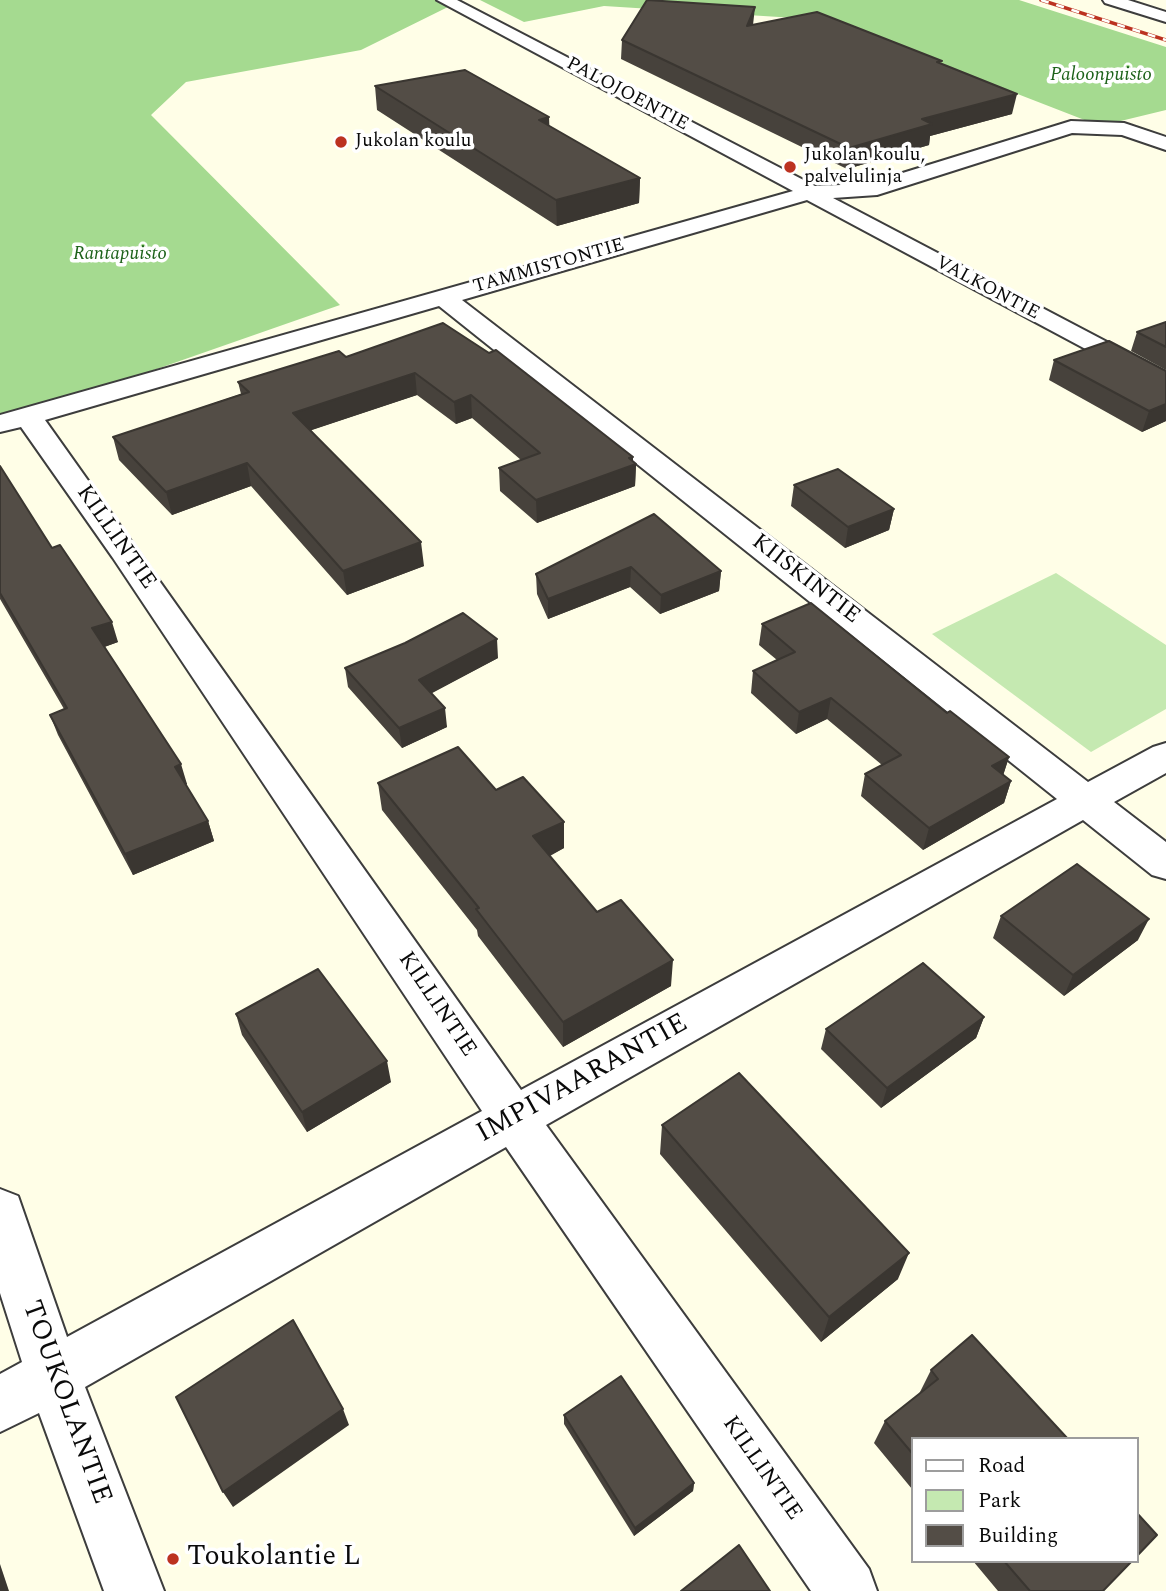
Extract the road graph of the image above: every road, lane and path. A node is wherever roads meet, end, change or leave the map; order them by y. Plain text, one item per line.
1 (444, 0) edge
2 (1111, 0) edge
3 (1166, 17) edge
4 (1166, 144) edge
5 (808, 193) junction
6 (443, 297) junction
7 (1166, 384) edge
8 (14, 420) edge
9 (1166, 756) edge
10 (1087, 801) junction
11 (1166, 864) edge
12 (514, 1119) junction
13 (0, 1213) edge
14 (53, 1375) junction
15 (0, 1404) edge
16 (134, 1591) edge
17 (847, 1591) edge

1 - 5 street, PALOJOENTIE
2 - 3 street
4 - 5 street, TAMMISTONTIE
5 - 6 street, TAMMISTONTIE
5 - 7 street, VALKONTIE
6 - 8 street, TAMMISTONTIE
6 - 10 street, KIISKINTIE
8 - 12 street, KILLINTIE
9 - 10 street, IMPIVAARANTIE
10 - 11 street, KIISKINTIE
10 - 12 street, IMPIVAARANTIE
12 - 14 street, IMPIVAARANTIE
12 - 17 street, KILLINTIE
13 - 14 street, TOUKOLANTIE
14 - 15 street, IMPIVAARANTIE
14 - 16 street, TOUKOLANTIE

